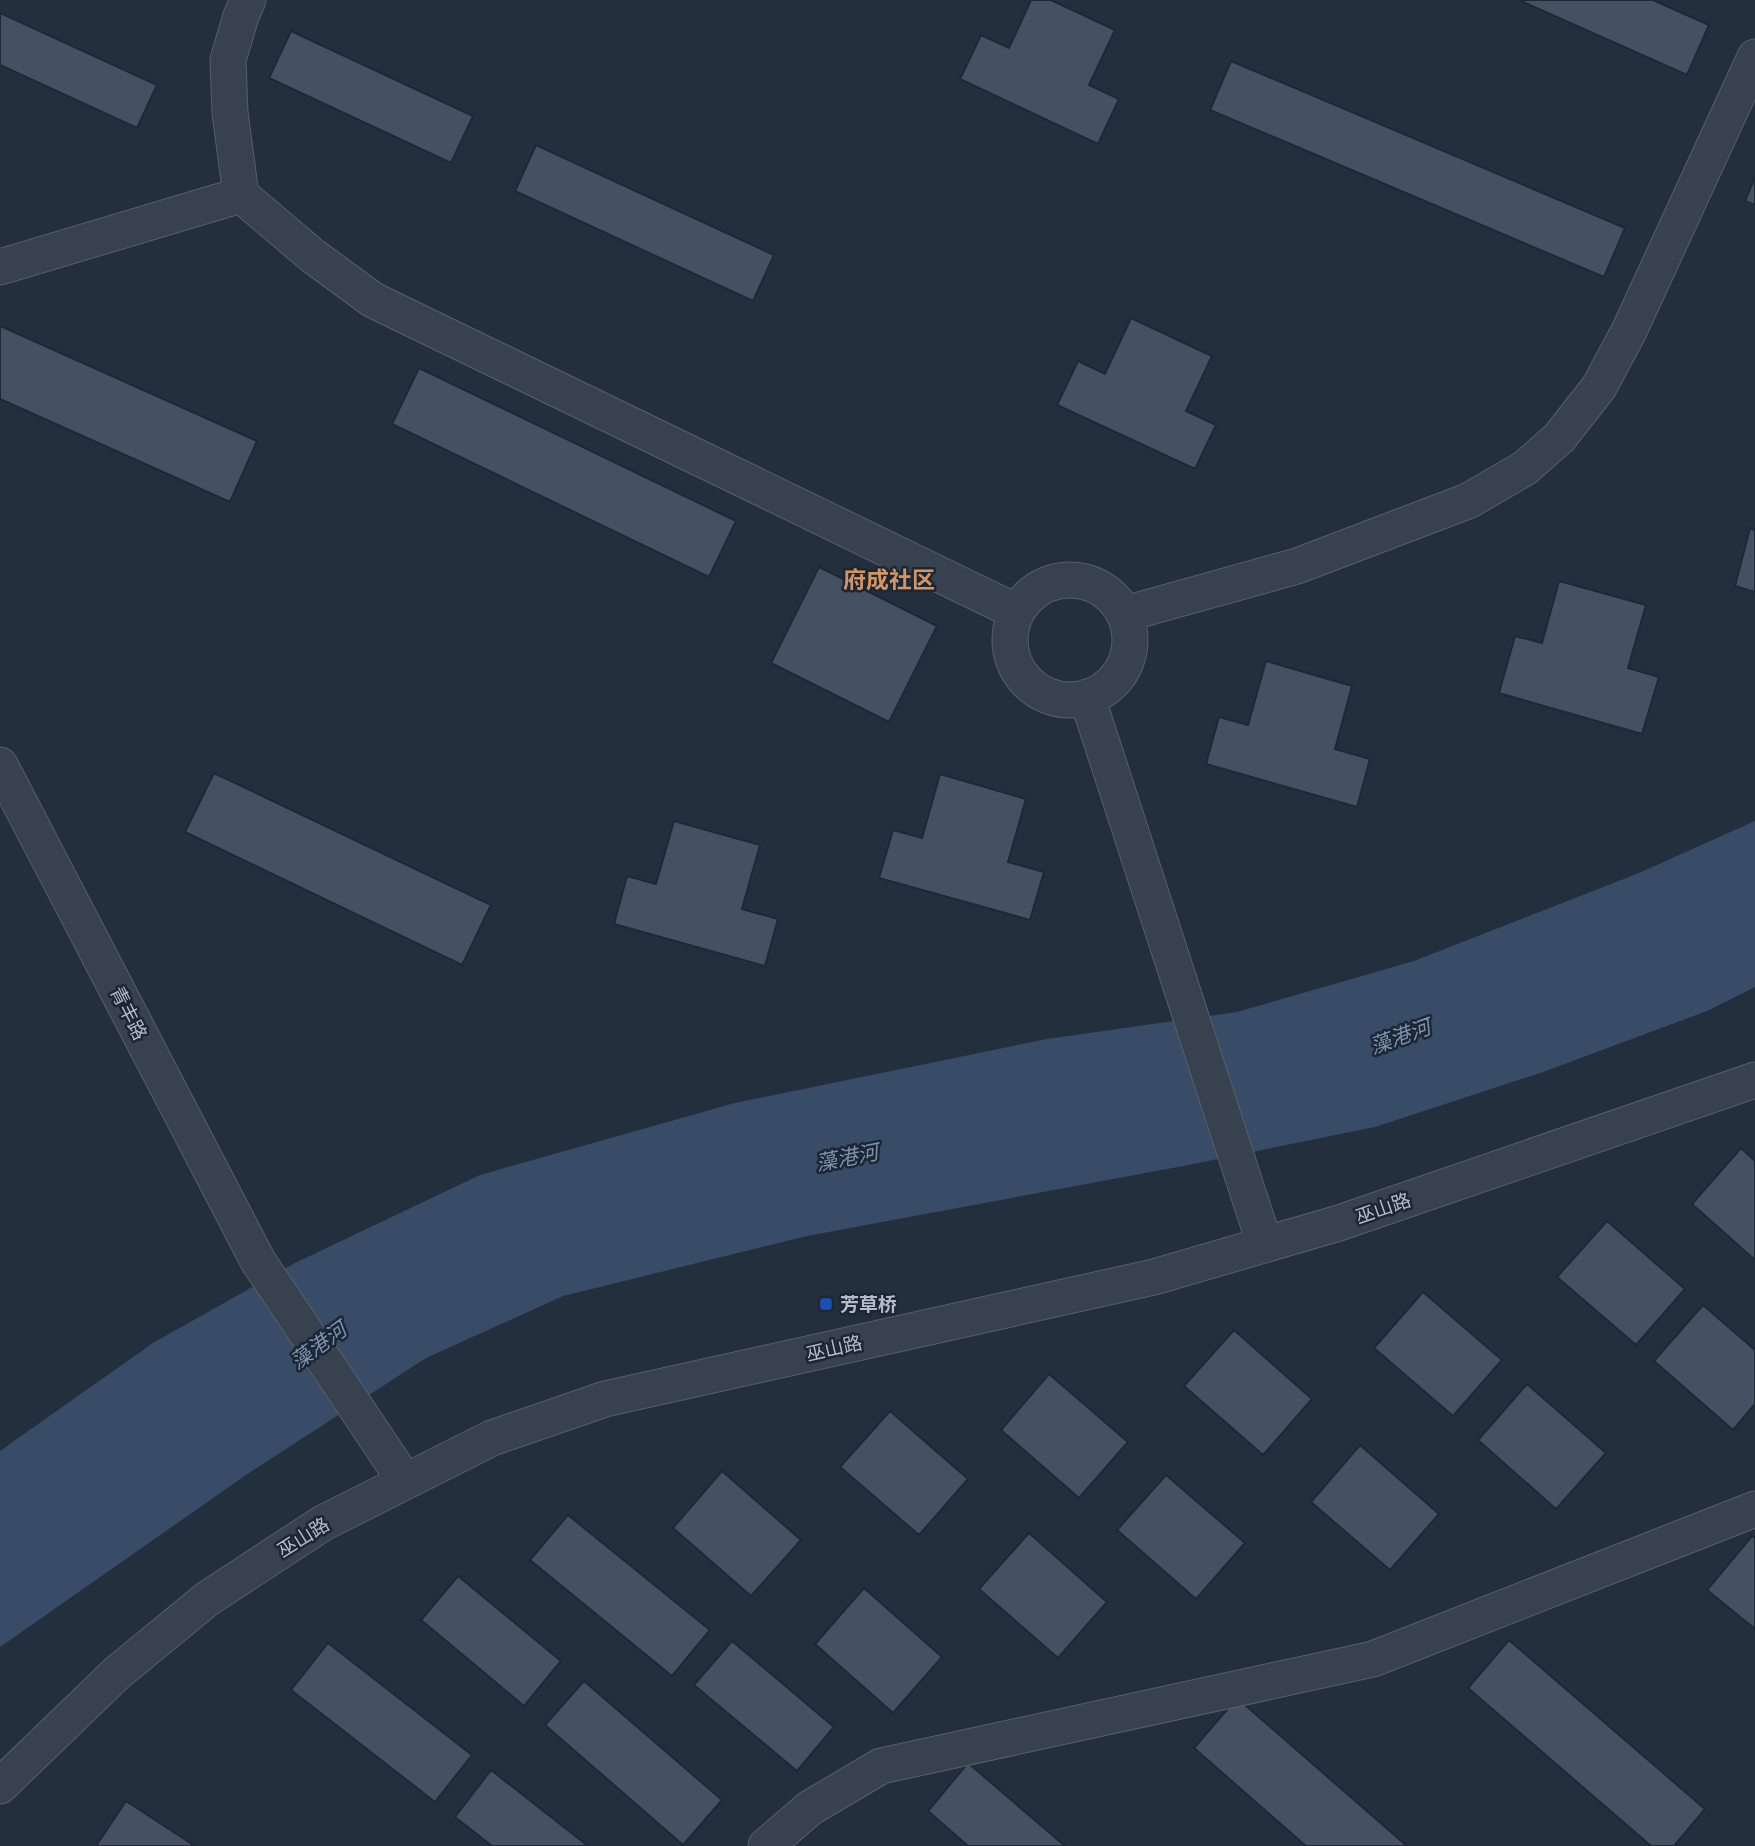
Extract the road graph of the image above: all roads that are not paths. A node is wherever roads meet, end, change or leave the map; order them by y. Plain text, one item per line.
1 (248, 0) edge
2 (1755, 57) edge
3 (241, 195) junction
4 (0, 267) edge
5 (1017, 612) junction
6 (1125, 614) junction
7 (1087, 697) junction
8 (0, 765) edge
9 (1755, 1080) edge
10 (1265, 1245) junction
11 (405, 1482) junction
12 (1755, 1509) edge
13 (0, 1786) edge
14 (766, 1846) edge

1 - 3 street
2 - 6 street
3 - 4 street
3 - 5 street
5 - 6 street
5 - 7 street
6 - 7 street
7 - 10 street
8 - 11 street, 青丰路
9 - 10 street, 巫山路
10 - 11 street, 巫山路
11 - 13 street, 巫山路
12 - 14 street

